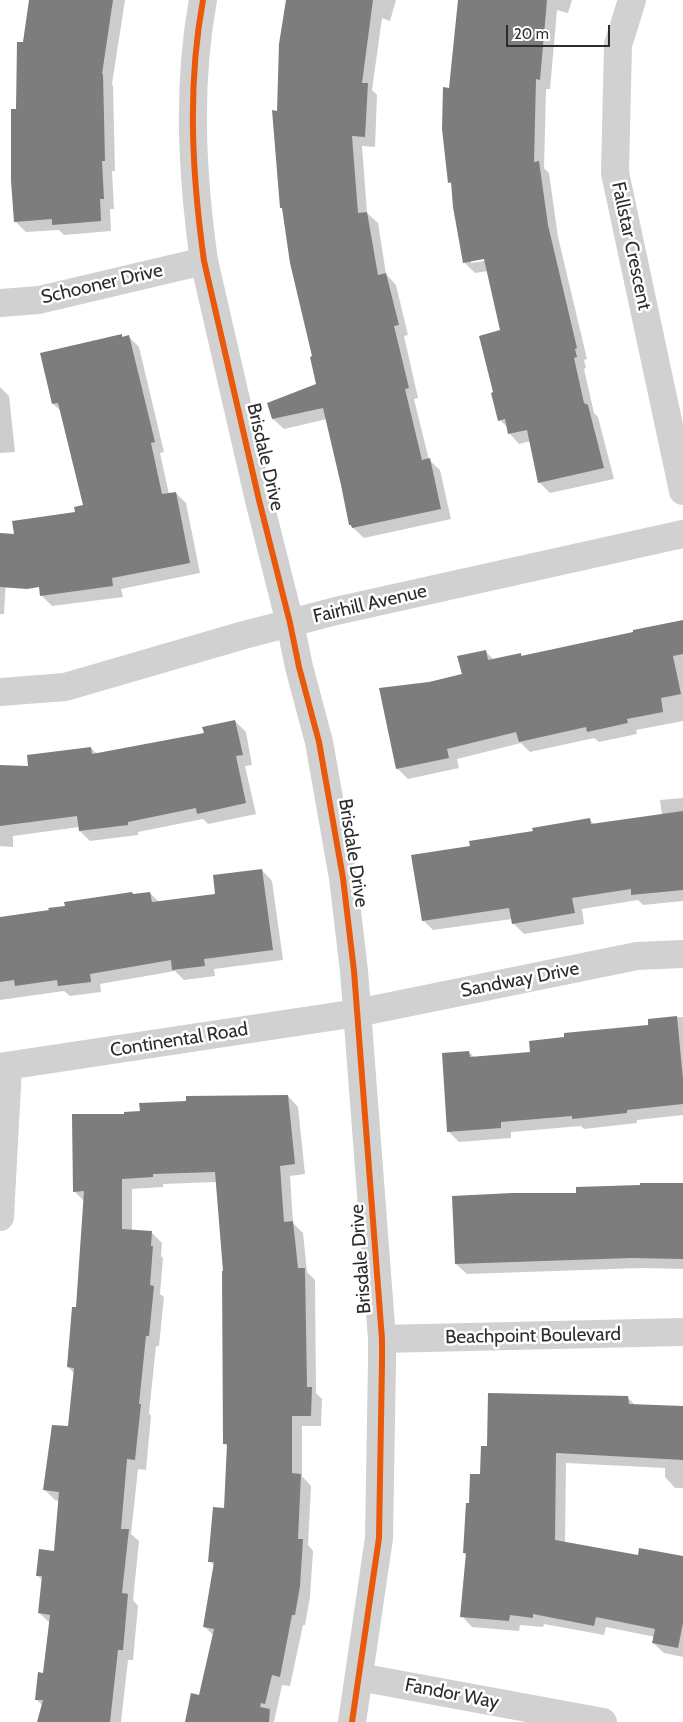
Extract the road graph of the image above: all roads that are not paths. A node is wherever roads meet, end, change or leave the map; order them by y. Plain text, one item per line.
1 (203, 0) edge
2 (632, 0) edge
3 (204, 261) junction
4 (0, 303) edge
5 (683, 490) edge
6 (683, 534) edge
7 (290, 623) junction
8 (0, 692) edge
9 (683, 954) edge
10 (357, 1013) junction
11 (4, 1067) edge
12 (0, 1217) edge
13 (683, 1332) edge
14 (382, 1339) junction
15 (359, 1677) junction
16 (352, 1722) edge
17 (603, 1722) edge

1 - 3 street, Brisdale Drive
2 - 5 street, Fallstar Crescent
3 - 4 street, Schooner Drive
3 - 7 street, Brisdale Drive
6 - 7 street, Fairhill Avenue
7 - 8 street, Fairhill Avenue
7 - 10 street, Brisdale Drive
9 - 10 street, Sandway Drive
10 - 11 street, Continental Road
10 - 14 street, Brisdale Drive
11 - 12 street
13 - 14 street, Beachpoint Boulevard
14 - 15 street, Brisdale Drive
15 - 16 street, Brisdale Drive
15 - 17 street, Fandor Way

